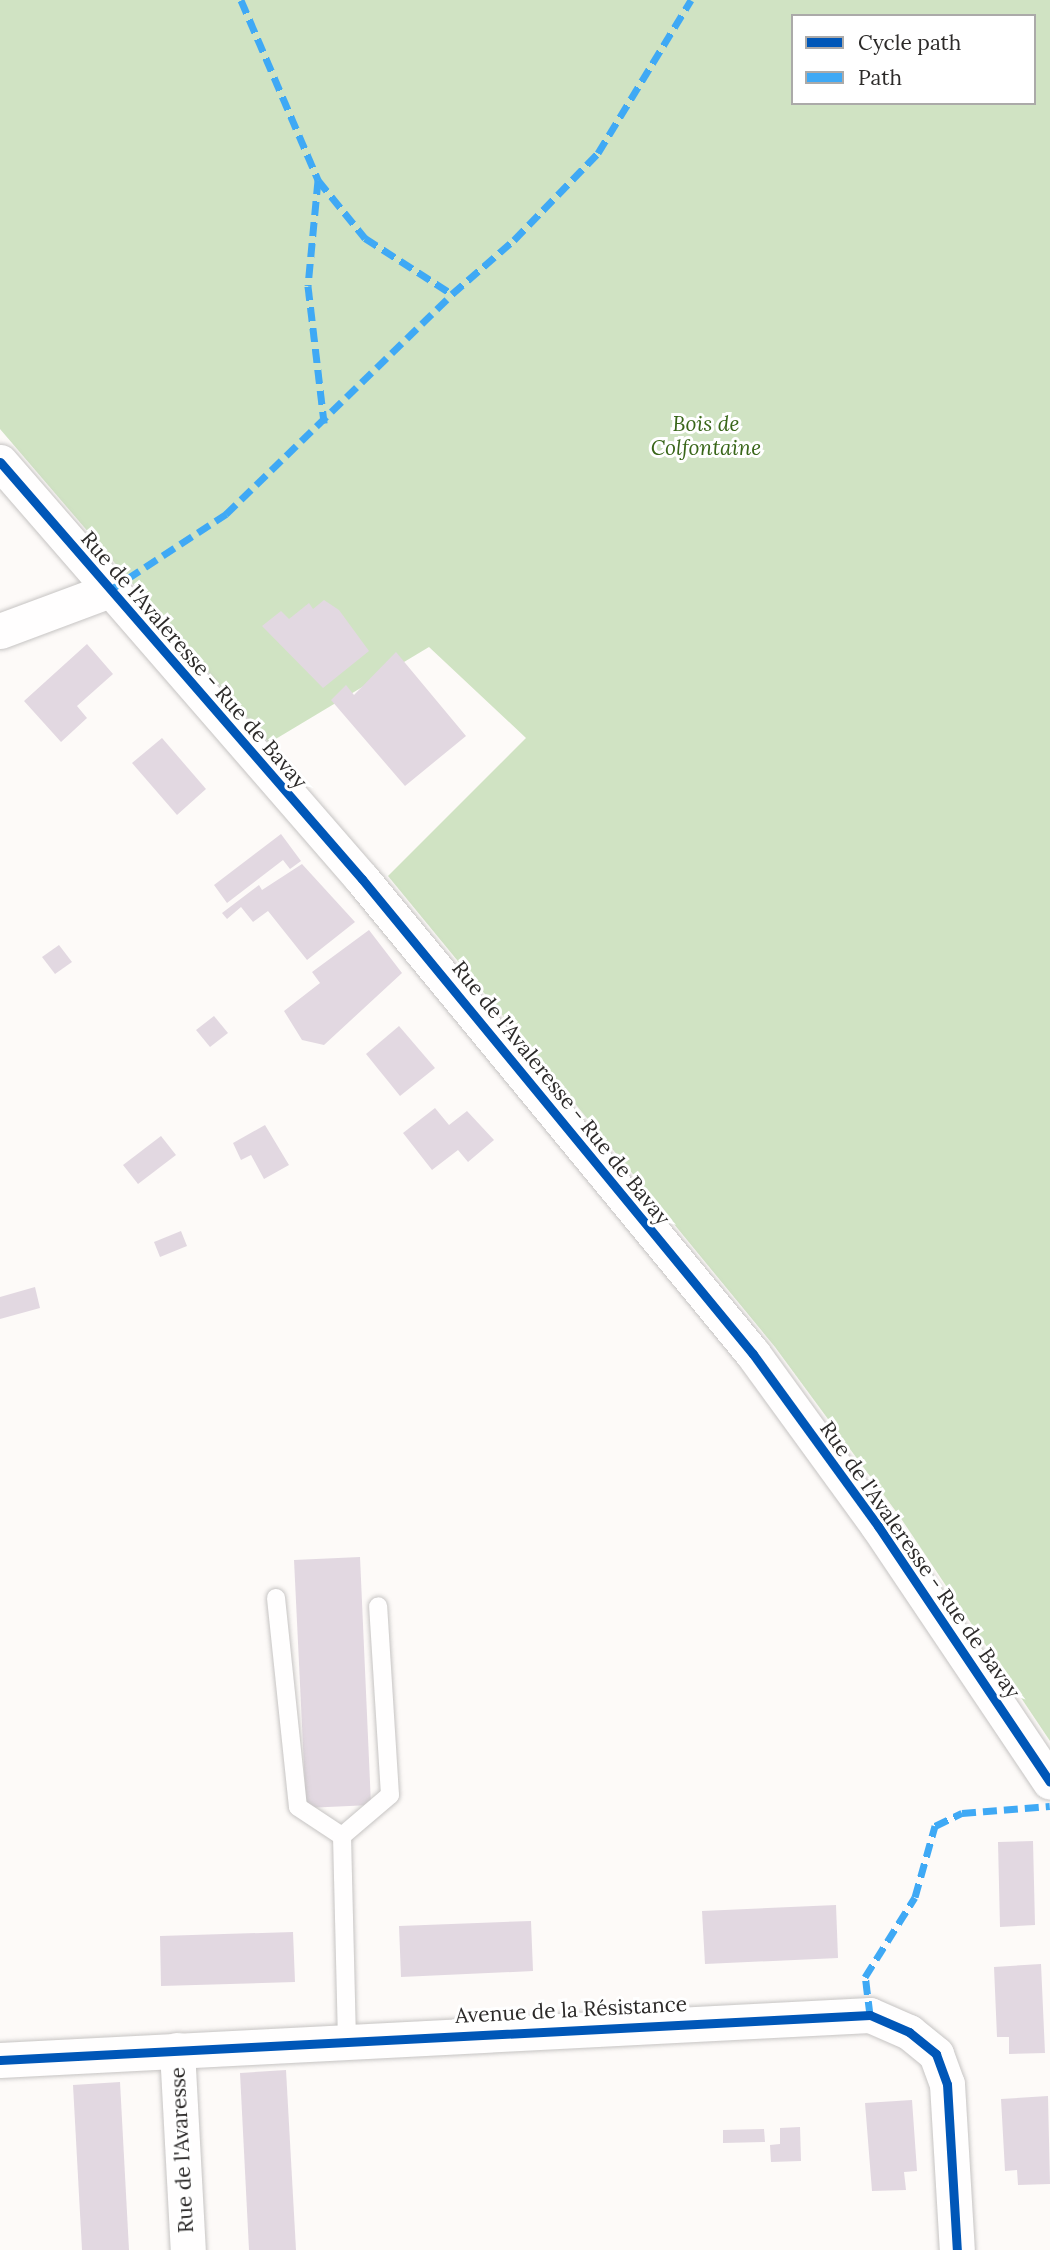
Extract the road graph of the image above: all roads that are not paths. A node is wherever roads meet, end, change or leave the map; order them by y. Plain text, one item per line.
1 (0, 462) edge
2 (110, 590) junction
3 (0, 631) edge
4 (276, 1598) dead end
5 (378, 1606) dead end
6 (1050, 1782) edge
7 (342, 1836) junction
8 (347, 2040) junction
9 (177, 2050) junction
10 (0, 2060) edge
11 (188, 2250) edge
12 (957, 2250) edge

1 - 2 street, Rue de l'Avaleresse - Rue de Bavay
2 - 3 street
2 - 6 street, Rue de l'Avaleresse - Rue de Bavay
4 - 7 lane
5 - 7 lane
7 - 8 lane
8 - 9 street, Avenue de la Résistance
8 - 12 street, Avenue de la Résistance
9 - 10 street, Avenue de la Résistance
9 - 11 street, Rue de l'Avaresse

